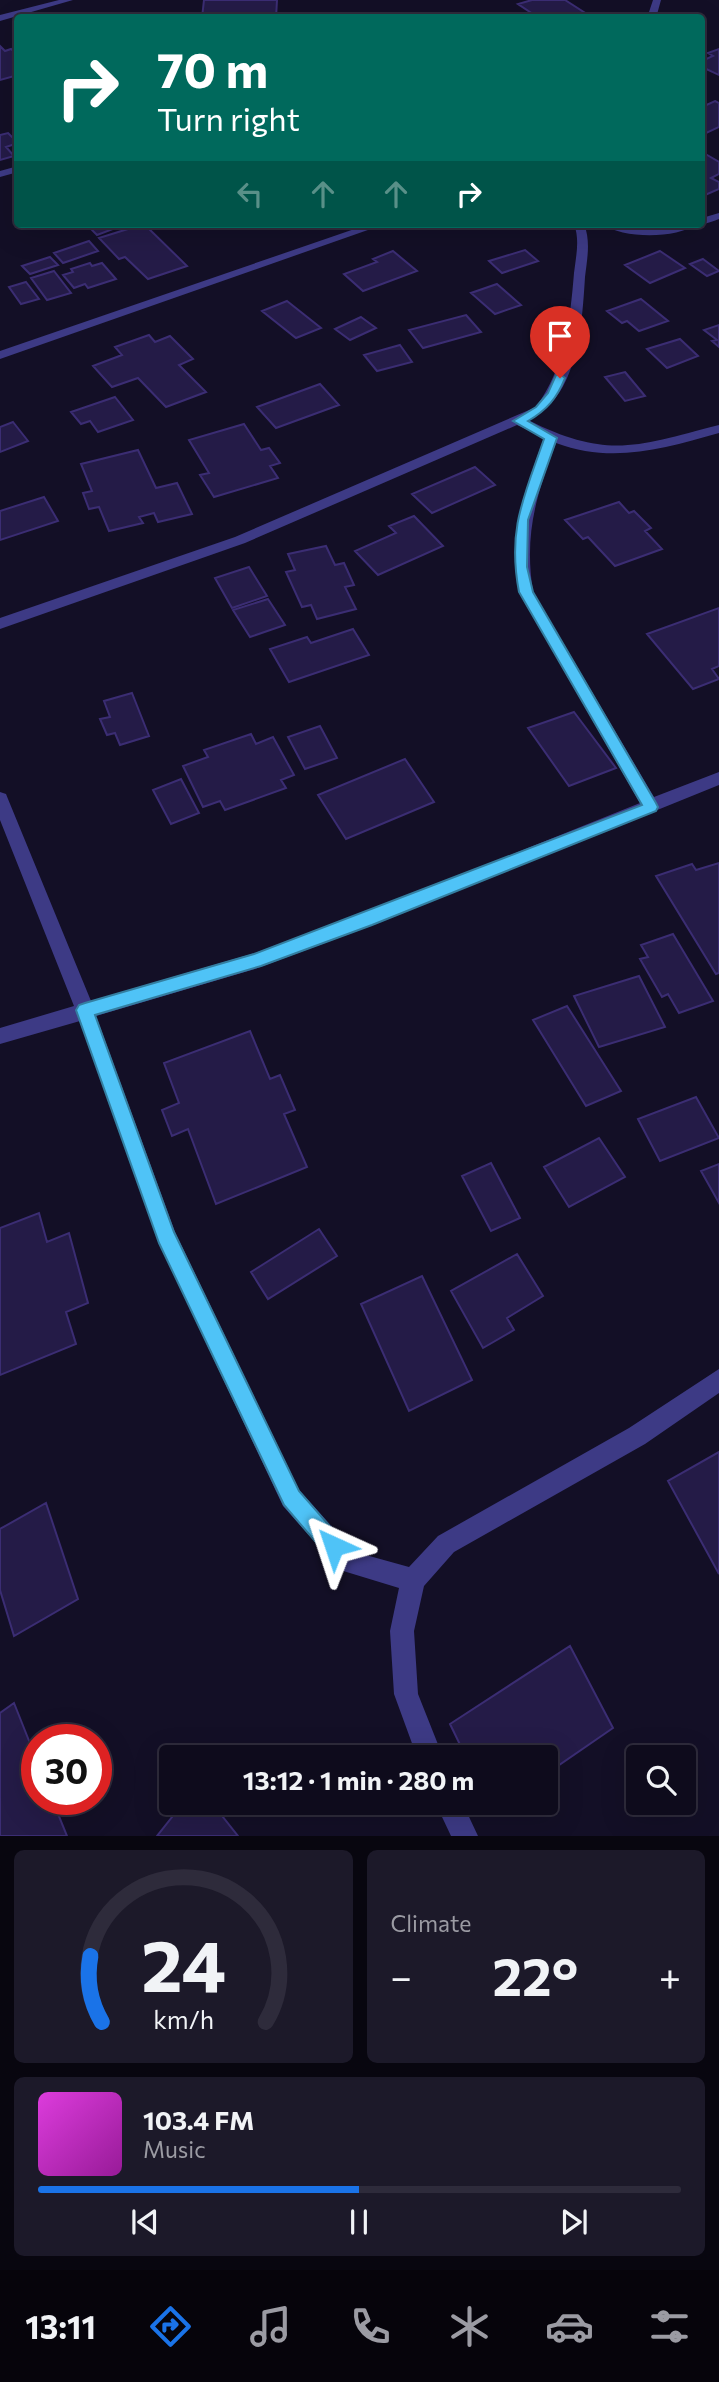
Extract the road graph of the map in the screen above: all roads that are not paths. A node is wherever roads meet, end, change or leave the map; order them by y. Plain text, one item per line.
1 (69, 0) edge
2 (15, 14) edge
3 (368, 228) edge
4 (580, 228) edge
5 (623, 228) edge
6 (679, 228) edge
7 (0, 355) edge
8 (519, 421) junction
9 (719, 429) edge
10 (551, 438) junction
11 (0, 624) edge
12 (719, 778) edge
13 (0, 799) edge
14 (651, 807) junction
15 (85, 1010) junction
16 (0, 1036) edge
17 (719, 1380) edge
18 (413, 1580) junction
19 (425, 1745) edge
20 (454, 1815) edge
21 (465, 1836) edge

1 - 2 street
3 - 7 street
4 - 8 street
5 - 6 street
8 - 10 street
8 - 11 street
9 - 10 street
10 - 14 street
12 - 14 street
13 - 15 street
14 - 15 street
15 - 16 street
15 - 18 street
17 - 18 street
18 - 19 street
20 - 21 street

